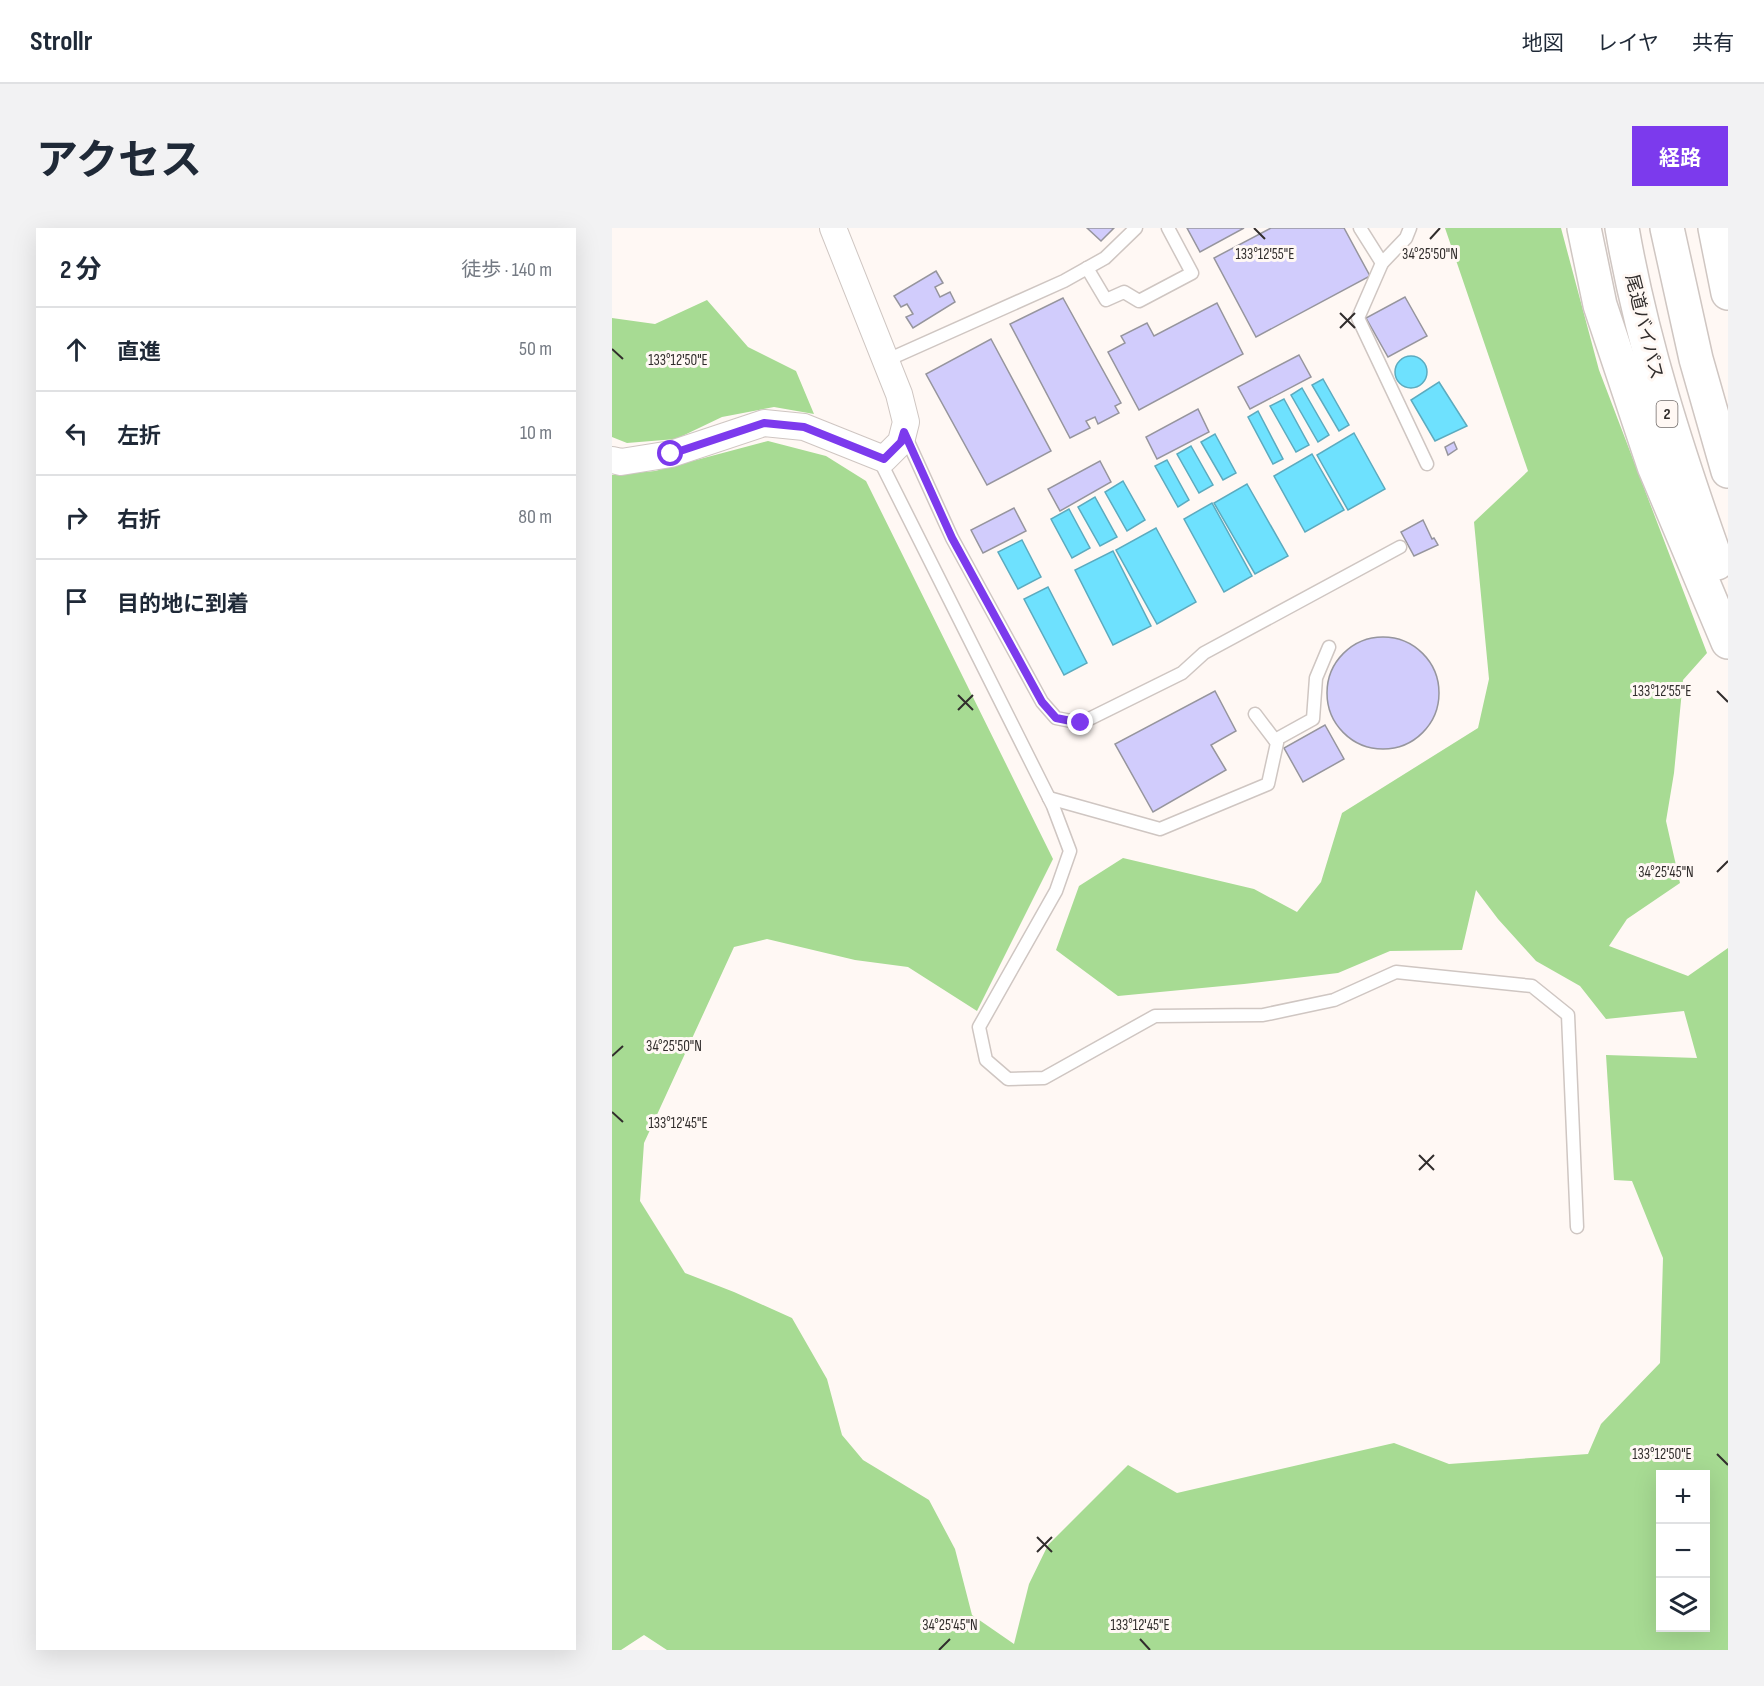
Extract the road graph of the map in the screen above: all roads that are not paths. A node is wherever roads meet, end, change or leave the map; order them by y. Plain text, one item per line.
1 (832, 228) edge
2 (1136, 228) edge
3 (1168, 228) edge
4 (1360, 228) edge
5 (1410, 228) edge
6 (1584, 228) edge
7 (1622, 228) edge
8 (1667, 228) edge
9 (1715, 228) edge
10 (1382, 263) junction
11 (1087, 268) junction
12 (1728, 292) edge
13 (885, 361) junction
14 (904, 432) junction
15 (884, 459) junction
16 (612, 460) edge
17 (1427, 464) dead end
18 (1728, 471) edge
19 (1400, 547) dead end
20 (1728, 596) edge
21 (1728, 642) edge
22 (1329, 647) dead end
23 (1255, 714) dead end
24 (1275, 740) junction
25 (1048, 798) junction
26 (1578, 1227) dead end

1 - 13 street
2 - 11 lane
3 - 11 lane
4 - 10 lane
5 - 10 lane
6 - 21 highway
7 - 20 highway, 尾道バイパス / 2
8 - 18 highway
9 - 12 highway
10 - 17 lane
11 - 13 lane
13 - 14 street
14 - 15 street
14 - 19 lane
15 - 16 street
15 - 25 lane
22 - 24 lane
23 - 24 lane
24 - 25 lane
25 - 26 lane

